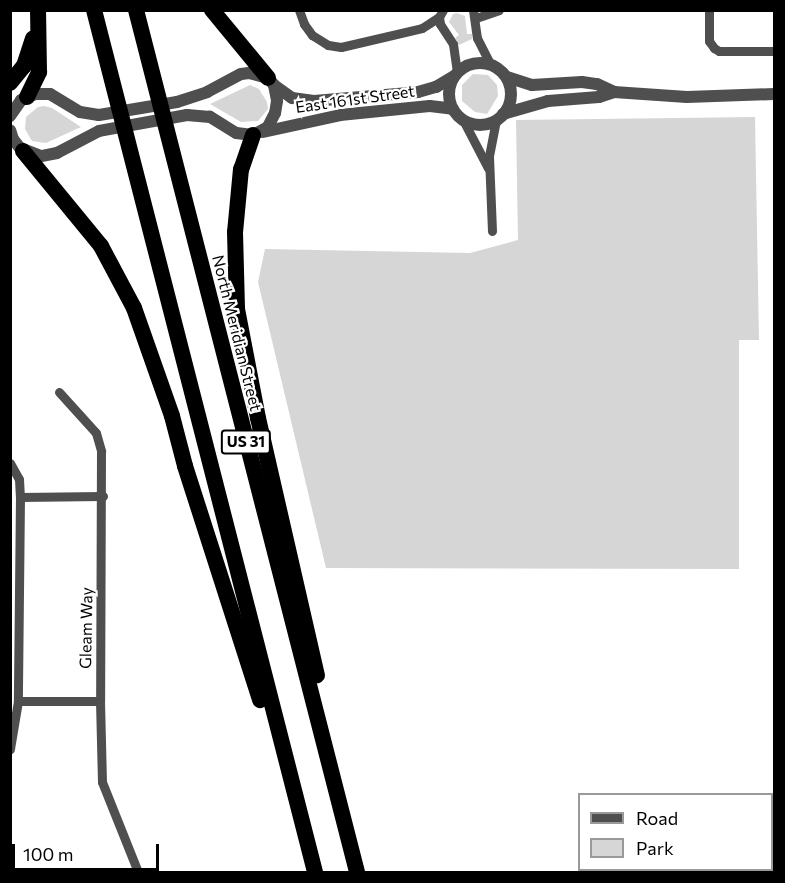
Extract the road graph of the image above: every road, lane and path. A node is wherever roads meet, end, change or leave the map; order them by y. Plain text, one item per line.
1 (94, 10) edge
2 (136, 10) edge
3 (213, 10) edge
4 (299, 10) edge
5 (499, 10) edge
6 (709, 10) edge
7 (441, 14) edge
8 (474, 14) edge
9 (39, 15) edge
10 (422, 28) junction
11 (441, 29) junction
12 (774, 51) edge
13 (490, 64) junction
14 (455, 75) junction
15 (507, 77) junction
16 (271, 82) junction
17 (10, 83) edge
18 (614, 92) junction
19 (774, 93) edge
20 (19, 100) edge
21 (453, 109) junction
22 (10, 116) edge
23 (500, 117) junction
24 (462, 120) junction
25 (258, 134) junction
26 (14, 139) edge
27 (489, 169) junction
28 (492, 231) dead end
29 (59, 392) dead end
30 (10, 463) edge
31 (103, 496) junction
32 (20, 497) junction
33 (15, 604) edge
34 (18, 700) junction
35 (100, 701) junction
36 (10, 749) edge
37 (301, 818) junction
38 (138, 873) edge
39 (315, 873) edge
40 (358, 873) edge

1 - 37 highway, US 31
2 - 40 highway, North Meridian Street / US 31
3 - 16 highway
4 - 10 street
5 - 8 street
6 - 12 street
7 - 10 street
7 - 11 street
8 - 13 street
9 - 17 highway
9 - 20 highway
10 - 11 street
11 - 14 street
13 - 14 street
13 - 15 street
14 - 16 street, East 161st Street
14 - 21 street
15 - 18 street
15 - 23 street
16 - 20 street
16 - 25 street
18 - 19 street
18 - 23 street
20 - 22 street
21 - 24 street
21 - 25 street, East 161st Street
23 - 24 street
23 - 27 street
24 - 27 street
25 - 26 street
25 - 40 highway
26 - 37 highway
27 - 28 street
29 - 31 street, Gleam Way
30 - 32 street
31 - 32 street
31 - 35 street, Gleam Way
32 - 33 street
33 - 34 street
34 - 35 street
34 - 36 street
35 - 38 street, Gleam Way
37 - 39 highway, US 31

